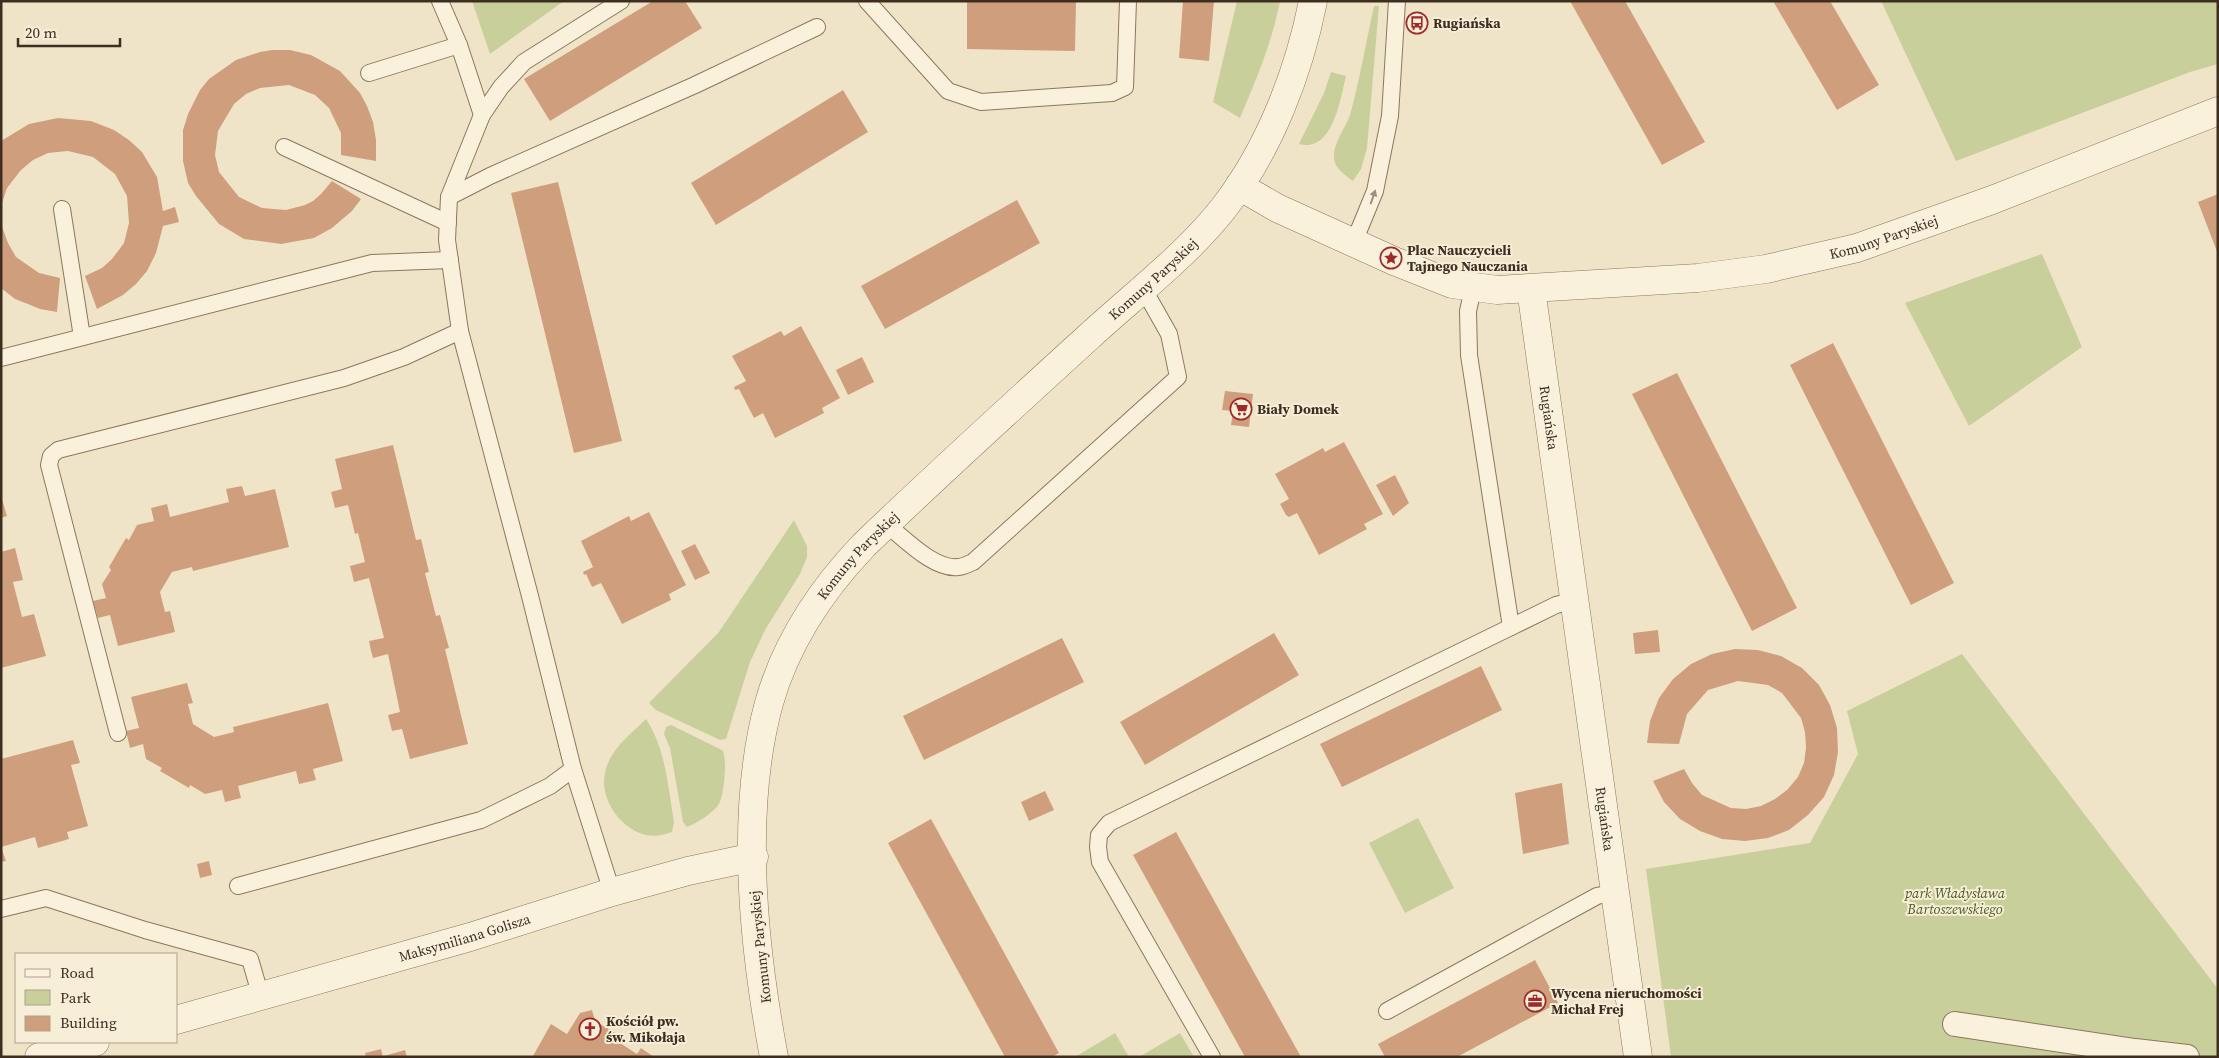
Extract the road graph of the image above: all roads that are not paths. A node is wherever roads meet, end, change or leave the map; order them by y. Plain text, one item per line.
1 (440, 1) edge
2 (620, 1) edge
3 (867, 1) edge
4 (1128, 1) edge
5 (1313, 1) edge
6 (1397, 1) edge
7 (817, 27) dead end
8 (459, 45) junction
9 (369, 74) dead end
10 (2218, 112) edge
11 (482, 115) junction
12 (284, 147) dead end
13 (1239, 186) junction
14 (449, 197) junction
15 (62, 208) dead end
16 (448, 223) junction
17 (1354, 242) junction
18 (450, 260) junction
19 (1143, 288) junction
20 (1531, 288) junction
21 (1473, 289) junction
22 (460, 331) junction
23 (82, 337) junction
24 (1, 358) edge
25 (886, 524) junction
26 (1575, 600) junction
27 (1511, 626) junction
28 (118, 733) dead end
29 (573, 769) junction
30 (754, 857) junction
31 (238, 886) dead end
32 (612, 892) junction
33 (1616, 892) junction
34 (1, 909) edge
35 (261, 997) junction
36 (1388, 1011) dead end
37 (178, 1019) edge
38 (1955, 1024) dead end
39 (91, 1043) edge
40 (39, 1057) edge
41 (774, 1057) edge
42 (1212, 1057) edge
43 (1638, 1057) edge
44 (2187, 1057) edge

1 - 8 lane
2 - 11 lane
3 - 4 lane
5 - 13 street
17 -> 6 lane
7 - 14 lane
8 - 9 lane
8 - 11 lane
10 - 20 street, Komuny Paryskiej
11 - 14 lane
12 - 16 lane
13 - 17 street
13 - 19 street, Komuny Paryskiej
14 - 16 lane
15 - 23 lane
16 - 18 lane
17 - 21 street
18 - 22 lane
18 - 23 lane
19 - 25 street, Komuny Paryskiej
19 - 25 lane
20 - 21 street
20 - 26 street, Rugiańska
21 - 27 lane
22 - 28 lane
22 - 29 lane
23 - 24 lane
25 - 30 street, Komuny Paryskiej
26 - 27 lane
26 - 33 street, Rugiańska
27 - 42 lane
29 - 31 lane
29 - 32 lane
30 - 32 street, Maksymiliana Golisza
30 - 41 street, Komuny Paryskiej
32 - 35 street, Maksymiliana Golisza
33 - 36 lane
33 - 43 street, Rugiańska
34 - 35 lane
35 - 37 street, Maksymiliana Golisza
38 - 44 street
39 - 40 street

